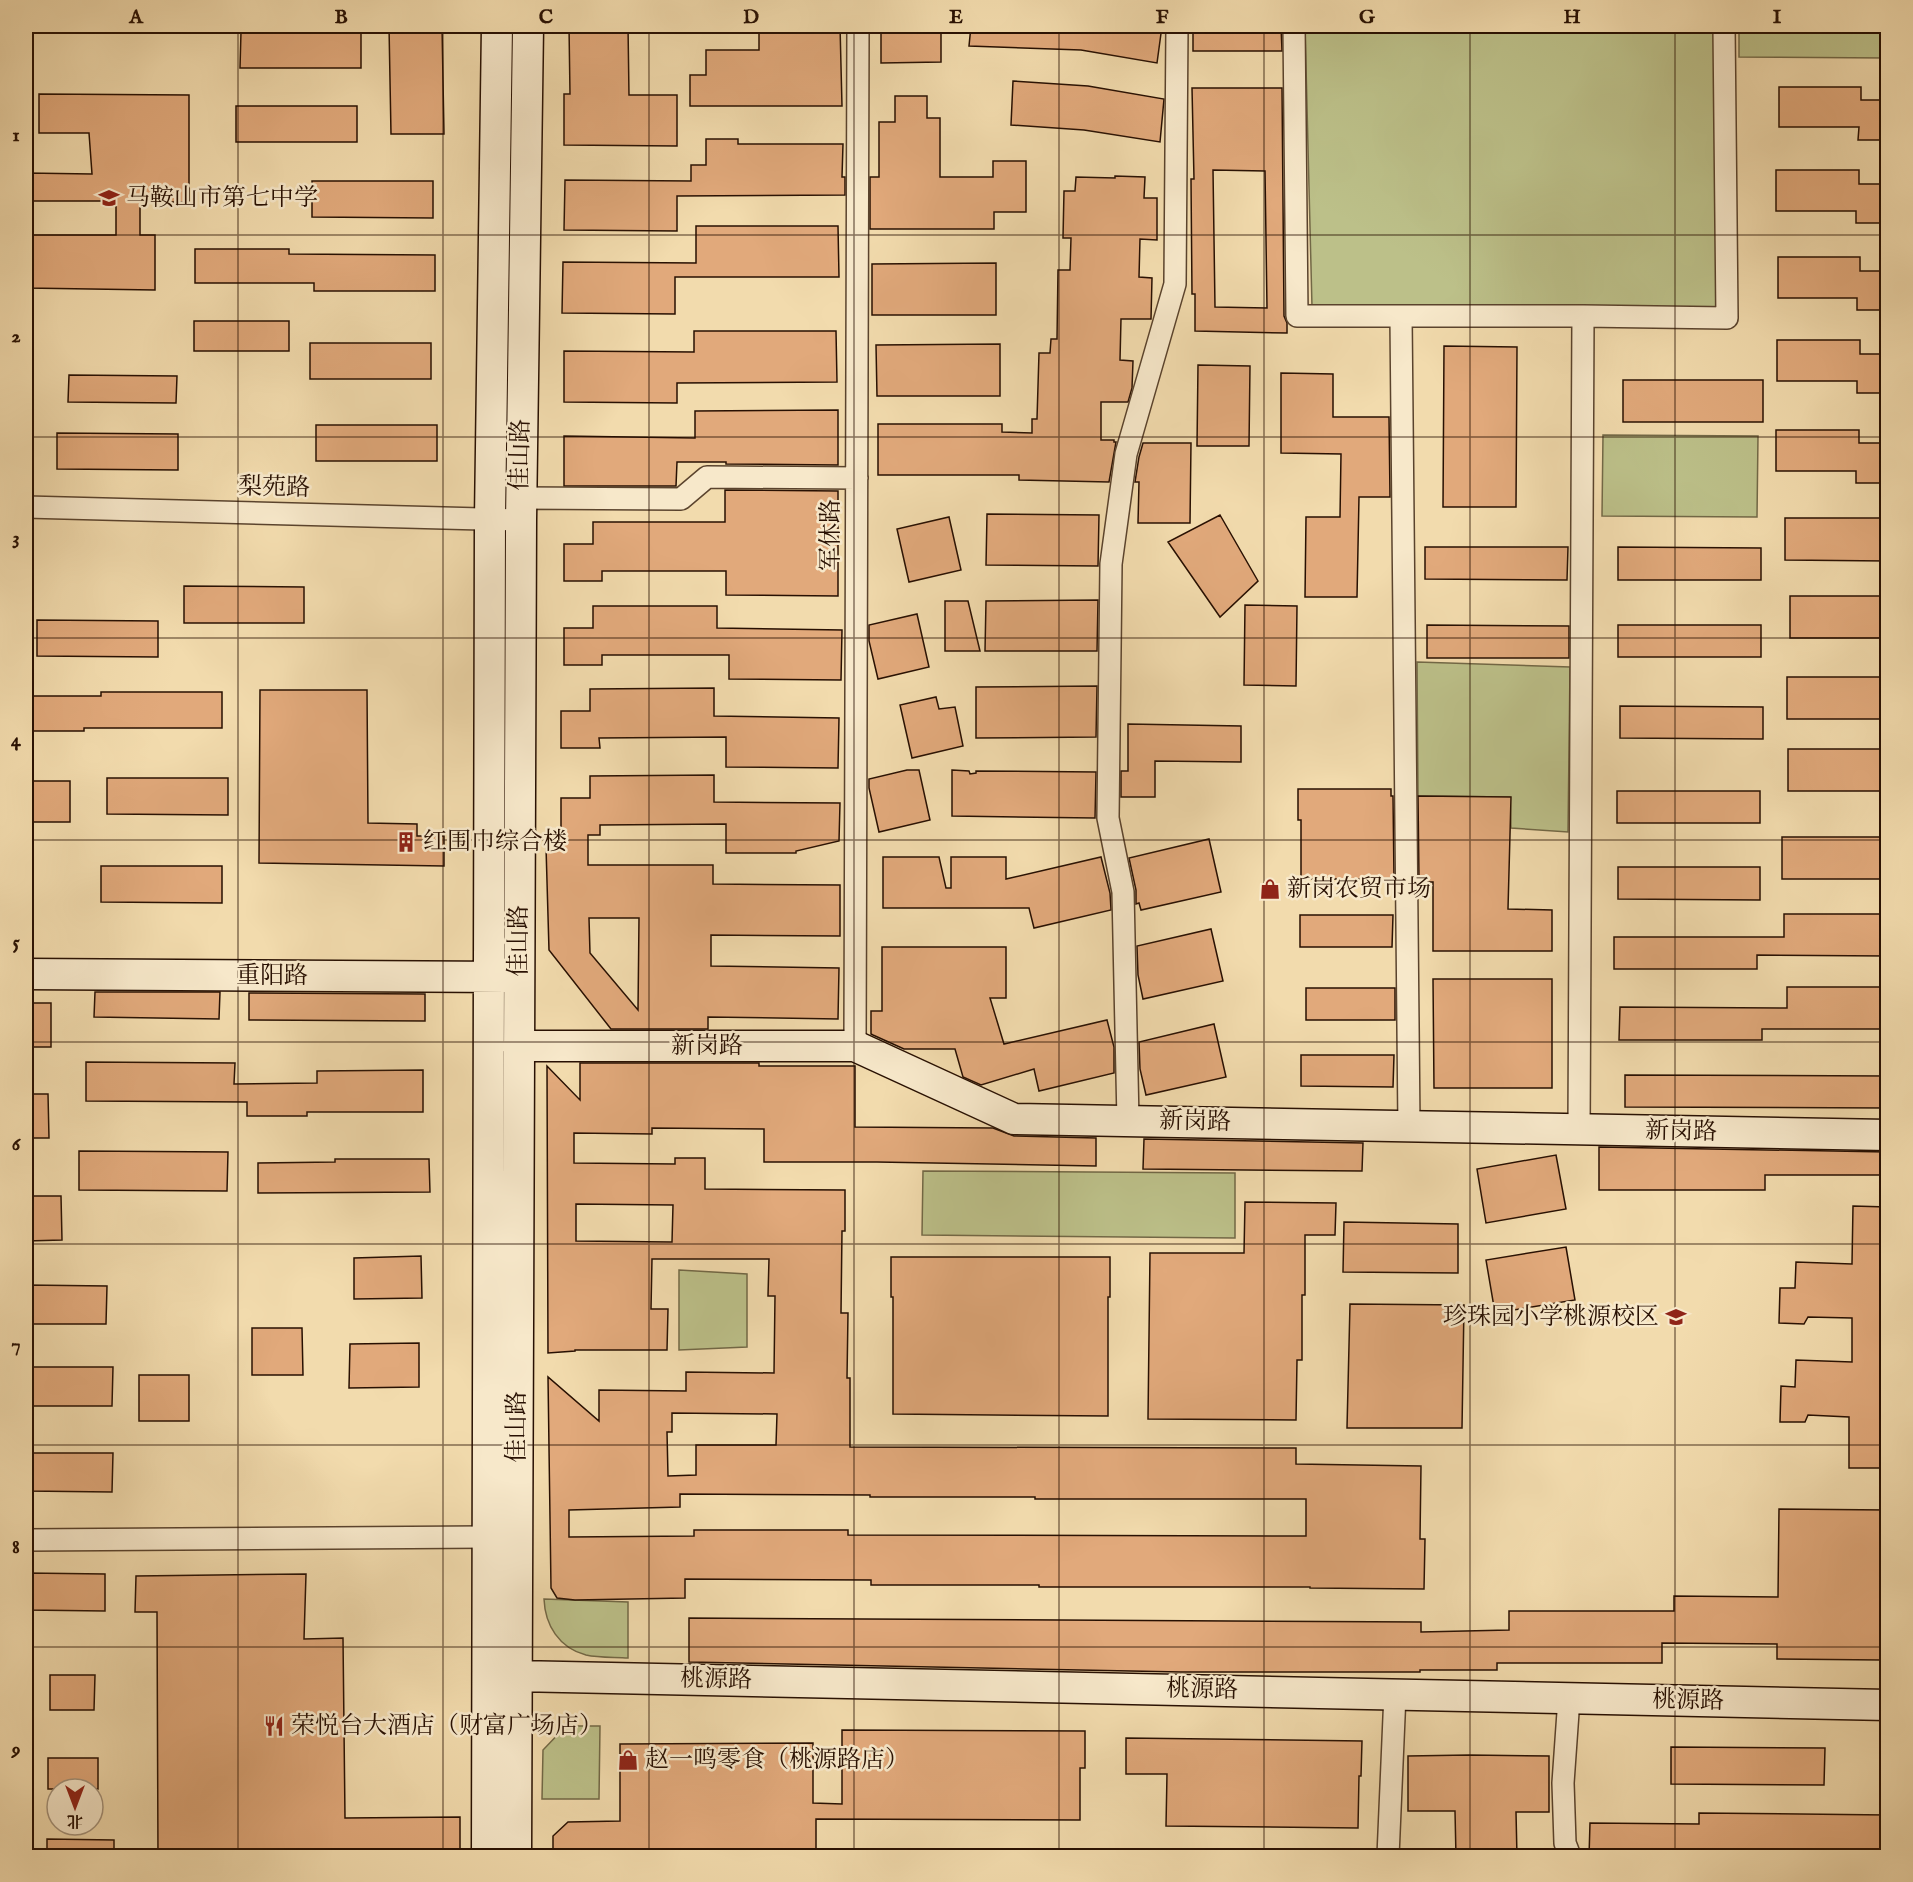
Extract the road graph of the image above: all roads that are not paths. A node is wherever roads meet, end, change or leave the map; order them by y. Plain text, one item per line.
1 (497, 26) edge
2 (528, 26) edge
3 (858, 26) edge
4 (1177, 26) edge
5 (1294, 26) edge
6 (1724, 26) edge
7 (1583, 316) junction
8 (1401, 317) junction
9 (856, 478) junction
10 (26, 507) edge
11 (521, 509) junction
12 (490, 519) junction
13 (26, 974) edge
14 (489, 977) junction
15 (519, 978) junction
16 (518, 1046) junction
17 (855, 1046) junction
18 (1128, 1121) junction
19 (1408, 1127) junction
20 (1579, 1130) junction
21 (1887, 1135) edge
22 (487, 1538) junction
23 (26, 1540) edge
24 (516, 1676) junction
25 (1395, 1694) junction
26 (1569, 1698) junction
27 (1887, 1705) edge
28 (487, 1857) edge
29 (516, 1857) edge
30 (1388, 1857) edge
31 (1570, 1857) edge

1 - 12 street, 佳山路
2 - 11 street, 佳山路
3 - 9 street, 军休路
4 - 18 street
5 - 8 street
6 - 7 street
7 - 8 street
7 - 20 street
8 - 19 street
9 - 11 street, 梨苑路
9 - 17 street, 军休路
10 - 12 street, 梨苑路
11 - 12 street, 梨苑路
11 - 15 street, 佳山路
12 - 14 street, 佳山路
13 - 14 street, 重阳路
14 - 15 street, 重阳路
14 - 22 street, 佳山路
15 - 16 street, 佳山路
16 - 17 street, 新岗路
16 - 24 street, 佳山路
17 - 18 street, 新岗路
18 - 19 street, 新岗路
19 - 20 street, 新岗路
20 - 21 street, 新岗路
22 - 23 street
22 - 28 street, 佳山路
24 - 25 street, 桃源路
24 - 29 street, 佳山路
25 - 26 street, 桃源路
25 - 30 street
26 - 27 street, 桃源路
26 - 31 street

